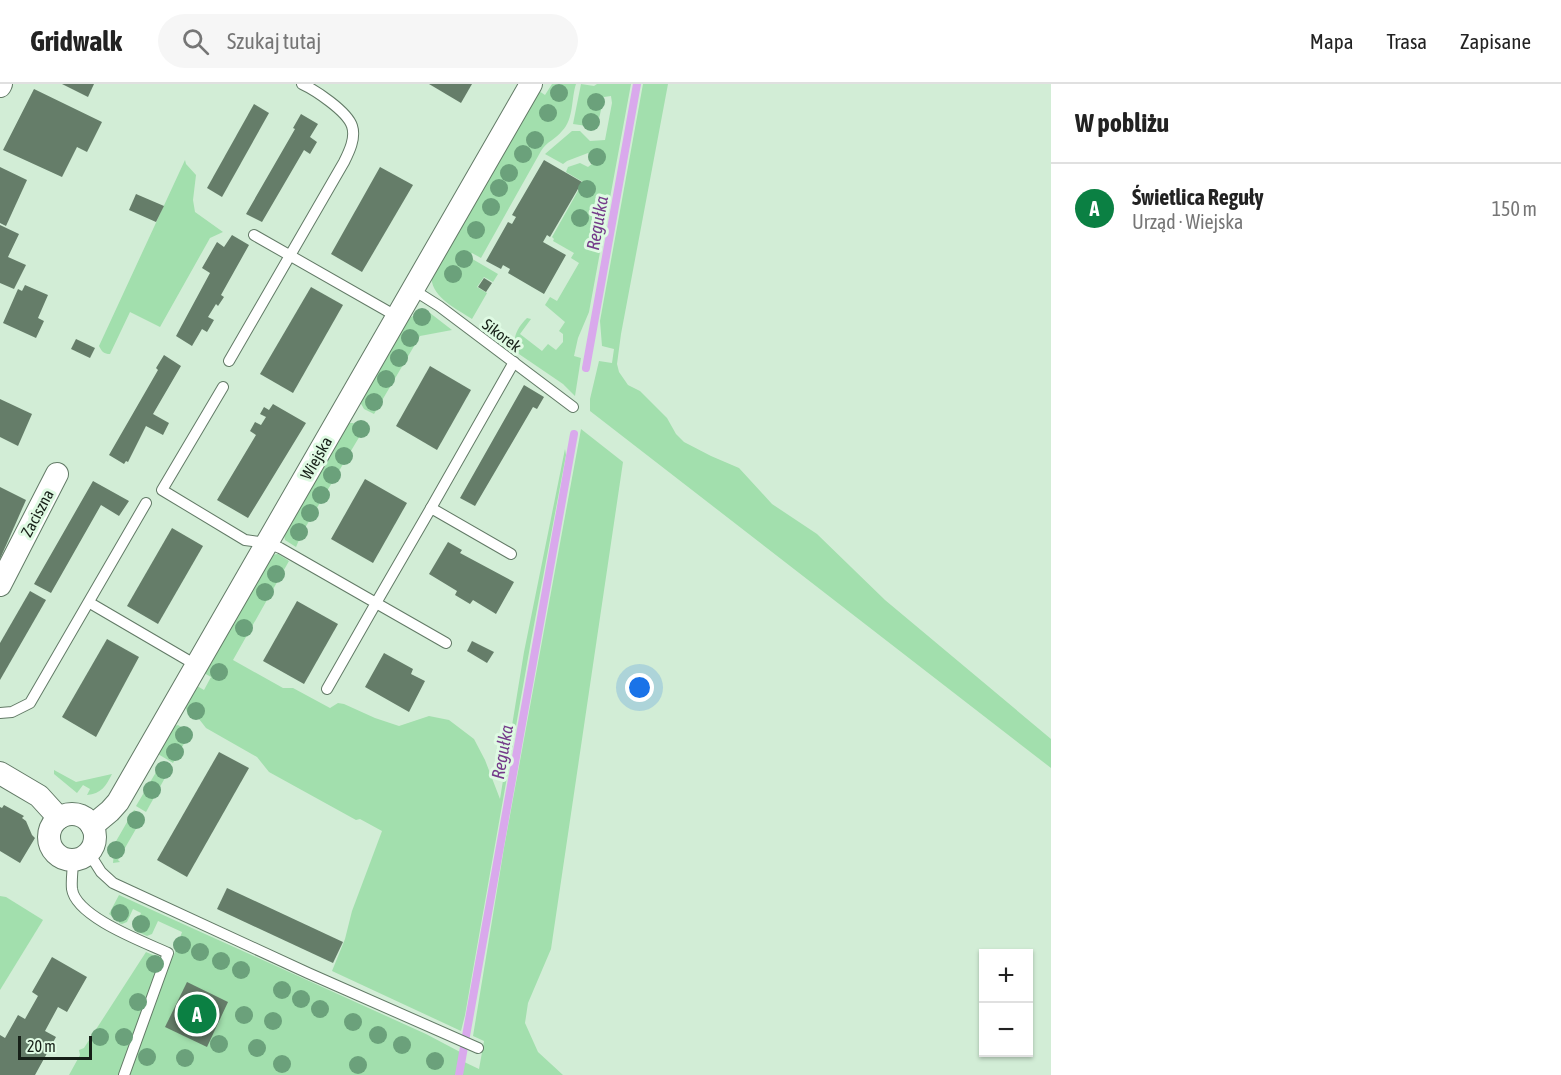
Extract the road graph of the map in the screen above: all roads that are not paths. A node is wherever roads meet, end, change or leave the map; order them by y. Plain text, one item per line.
1 (302, 84) edge
2 (531, 84) edge
3 (254, 236) dead end
4 (291, 256) junction
5 (412, 289) junction
6 (396, 316) junction
7 (229, 361) dead end
8 (514, 362) junction
9 (223, 387) dead end
10 (573, 407) dead end
11 (57, 474) dead end
12 (146, 503) dead end
13 (431, 508) junction
14 (267, 543) junction
15 (511, 554) dead end
16 (0, 585) edge
17 (90, 603) junction
18 (376, 603) junction
19 (446, 643) dead end
20 (196, 666) junction
21 (327, 689) dead end
22 (0, 713) edge
23 (0, 773) edge
24 (59, 818) junction
25 (92, 826) junction
26 (81, 857) junction
27 (478, 1048) dead end
28 (124, 1075) edge

1 - 4 lane
2 - 5 street, Wiejska
3 - 4 lane
4 - 6 lane
4 - 7 lane
5 - 6 street, Wiejska
5 - 8 lane, Sikorek
6 - 14 street, Wiejska
8 - 10 lane, Sikorek
8 - 13 lane
9 - 14 lane
11 - 16 street, Zaciszna
12 - 17 lane
13 - 15 lane
13 - 18 lane
14 - 18 lane
14 - 20 street, Wiejska
17 - 20 lane
17 - 22 lane
18 - 19 lane
18 - 21 lane
20 - 25 street, Wiejska
23 - 24 street
24 - 25 street
24 - 26 street
25 - 26 street
26 - 27 lane
26 - 28 lane

